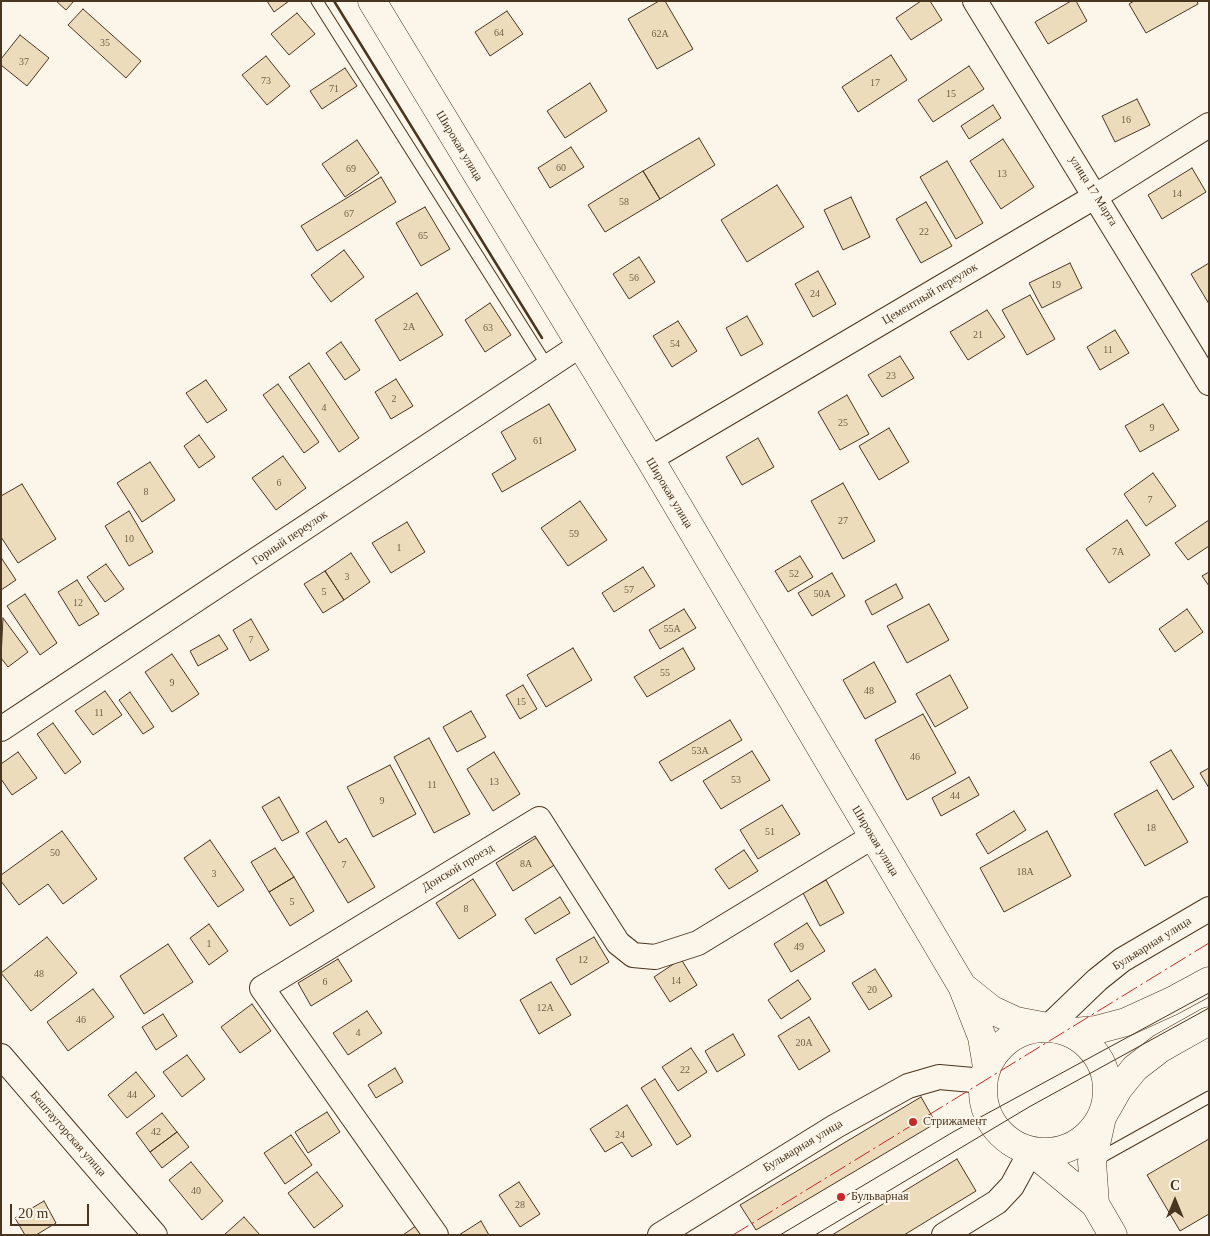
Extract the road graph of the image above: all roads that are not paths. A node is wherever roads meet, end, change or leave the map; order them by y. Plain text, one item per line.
1 (317, 1) edge
2 (372, 1) edge
3 (975, 1) edge
4 (1209, 125) edge
5 (1096, 196) junction
6 (579, 346) junction
7 (548, 367) junction
8 (1209, 383) edge
9 (650, 460) junction
10 (1, 729) edge
11 (872, 836) junction
12 (1209, 909) edge
13 (1209, 981) edge
14 (962, 986) junction
15 (1209, 1021) edge
16 (1047, 1028) junction
17 (1, 1056) edge
18 (986, 1074) junction
19 (1209, 1097) edge
20 (1102, 1117) junction
21 (1031, 1151) junction
22 (1092, 1162) junction
23 (1095, 1204) junction
24 (155, 1235) edge
25 (436, 1235) edge
26 (660, 1235) edge
27 (944, 1235) edge
28 (1113, 1235) edge

1 - 7 lane
2 - 6 main road, Широкая улица
3 - 5 street, улица 17 Марта
4 - 5 street, Цементный переулок
5 - 8 street, улица 17 Марта
5 - 9 street, Цементный переулок
6 - 7 street, Горный переулок
6 - 9 main road, Широкая улица
7 - 10 street, Горный переулок
9 - 11 main road, Широкая улица
11 - 14 main road, Широкая улица
11 - 25 street, Донской проезд
12 - 16 street, Бульварная улица
13 - 16 main road
14 - 16 main road, Широкая улица
14 - 18 main road, Широкая улица
15 - 20 main road
16 - 18 main road
16 - 20 main road
17 - 24 street, Бештаугорская улица
18 - 21 main road
18 - 26 street, Бульварная улица
19 - 22 lane
20 - 21 main road
20 - 22 main road
21 - 23 main road
21 - 27 street
22 - 23 main road
23 - 28 main road

